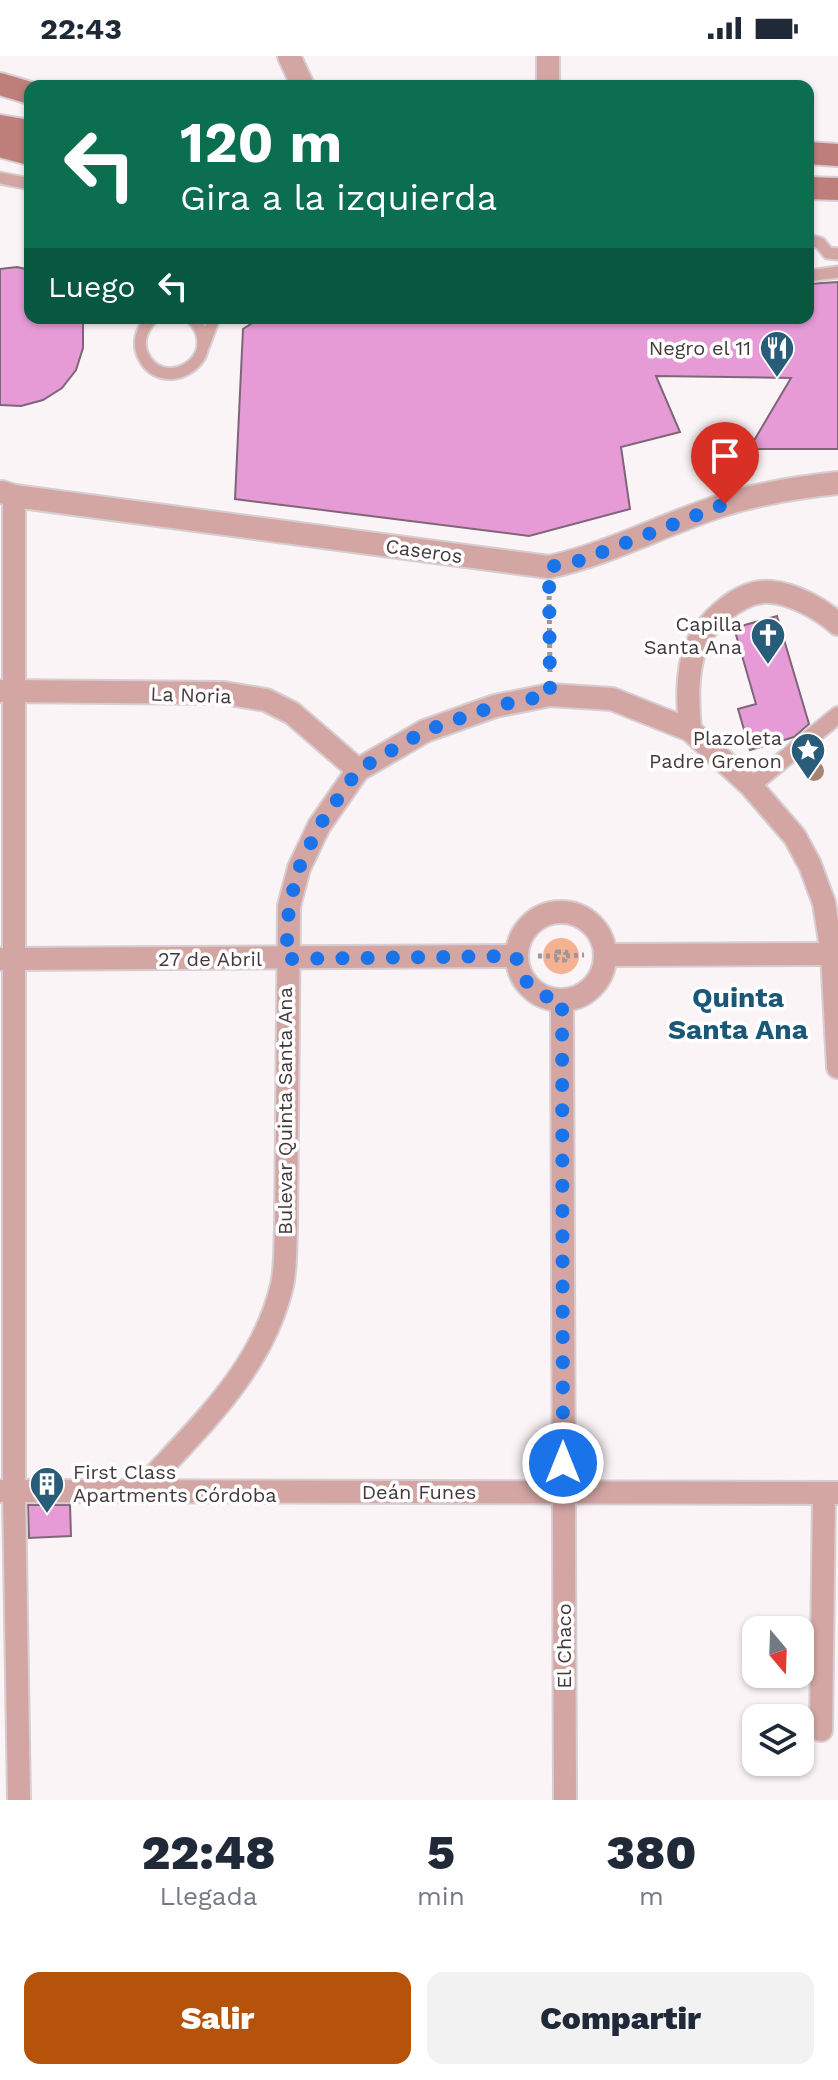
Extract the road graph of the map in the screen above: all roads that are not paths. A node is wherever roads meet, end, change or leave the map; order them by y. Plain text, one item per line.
1 (289, 56) edge
2 (548, 56) edge
3 (300, 80) edge
4 (548, 80) edge
5 (0, 84) edge
6 (24, 91) edge
7 (0, 146) edge
8 (24, 152) edge
9 (814, 153) edge
10 (838, 155) edge
11 (0, 178) edge
12 (24, 183) edge
13 (814, 188) edge
14 (838, 189) edge
15 (814, 242) edge
16 (838, 254) edge
17 (838, 272) edge
18 (814, 275) edge
19 (148, 324) edge
20 (197, 324) edge
21 (212, 324) edge
22 (203, 349) junction
23 (838, 483) edge
24 (7, 494) edge
25 (838, 624) edge
26 (7, 691) edge
27 (838, 715) edge
28 (690, 730) junction
29 (358, 770) junction
30 (751, 786) junction
31 (835, 954) edge
32 (605, 955) junction
33 (516, 956) junction
34 (7, 959) edge
35 (286, 959) junction
36 (562, 1000) junction
37 (838, 1067) edge
38 (7, 1491) edge
39 (140, 1491) junction
40 (563, 1492) junction
41 (831, 1493) edge
42 (821, 1730) dead end
43 (19, 1800) edge
44 (565, 1800) edge

1 - 3 street
2 - 4 street
5 - 6 main road
7 - 8 main road
9 - 10 main road
11 - 12 lane
13 - 14 main road
15 - 16 lane
17 - 18 lane
19 - 22 lane
20 - 22 lane
21 - 22 lane
23 - 24 street, Caseros
24 - 26 street
25 - 28 street
26 - 29 street, La Noria
26 - 34 street
27 - 30 street
28 - 29 street, Bulevar Quinta Santa Ana
28 - 30 street, Bulevar Quinta Santa Ana
29 - 35 street, Bulevar Quinta Santa Ana
30 - 31 street, Bulevar Quinta Santa Ana
31 - 32 street
31 - 37 street, Bulevar Quinta Santa Ana
32 - 33 street
32 - 36 street
33 - 35 street, 27 de Abril
33 - 36 street
34 - 35 street, 27 de Abril
34 - 38 street
35 - 39 street, Bulevar Quinta Santa Ana
36 - 40 street, El Chaco
38 - 39 street, Deán Funes
38 - 43 street
39 - 40 street, Deán Funes
40 - 41 street, Deán Funes
40 - 44 street, El Chaco
41 - 42 street

